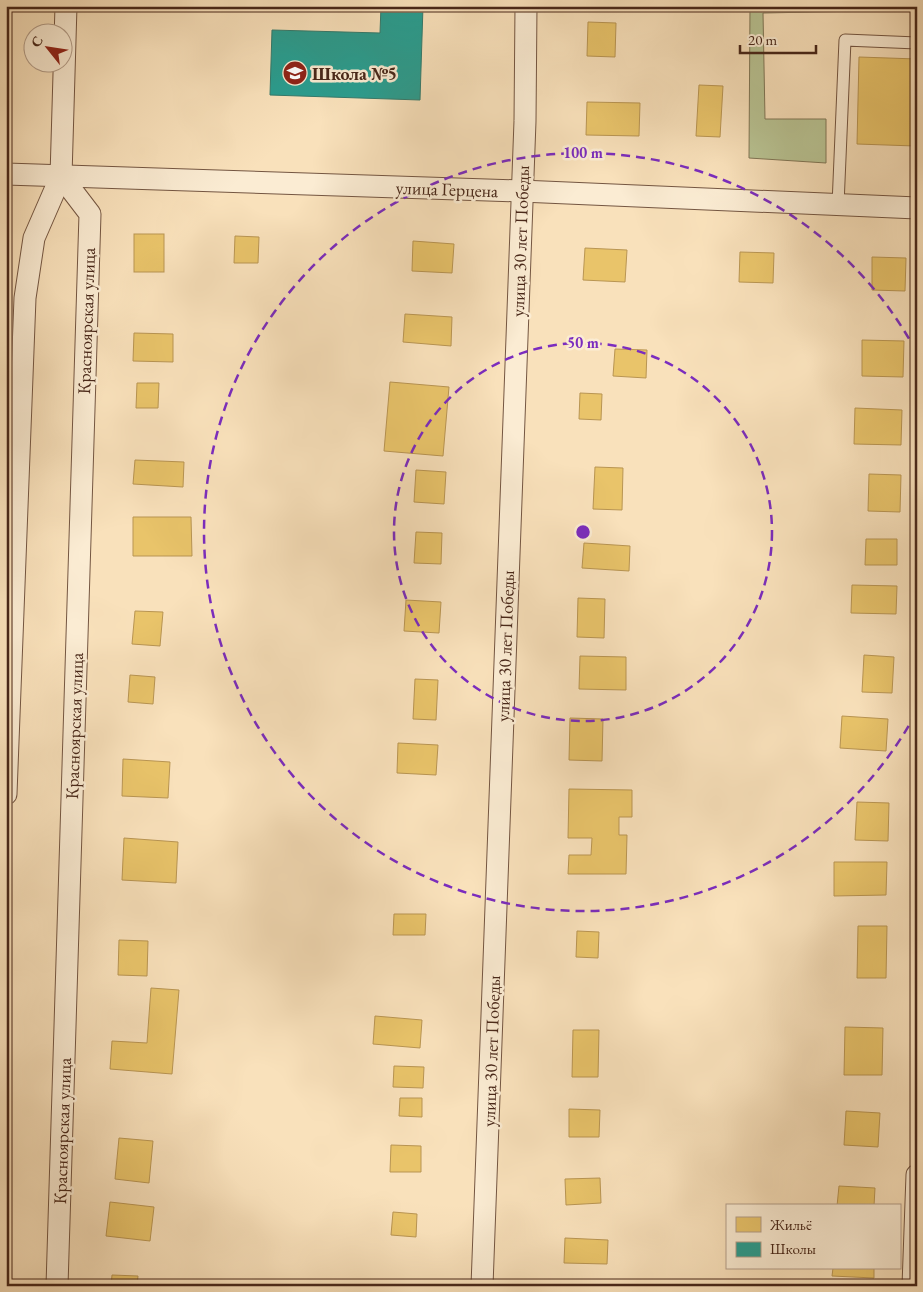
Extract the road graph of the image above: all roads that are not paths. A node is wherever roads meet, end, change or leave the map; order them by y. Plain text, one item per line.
1 (66, 6) edge
2 (526, 6) edge
3 (917, 43) edge
4 (6, 174) edge
5 (61, 176) junction
6 (521, 191) junction
7 (838, 204) junction
8 (917, 208) edge
9 (6, 794) edge
10 (917, 1176) edge
11 (57, 1286) edge
12 (482, 1286) edge
13 (913, 1286) edge

1 - 5 street
2 - 6 street, улица 30 лет Победы
3 - 7 lane
4 - 5 street, улица Герцена
5 - 6 street, улица Герцена
5 - 9 street
5 - 11 street, Красноярская улица
6 - 7 street, улица Герцена
6 - 12 street, улица 30 лет Победы
7 - 8 street, улица Герцена
10 - 13 street

